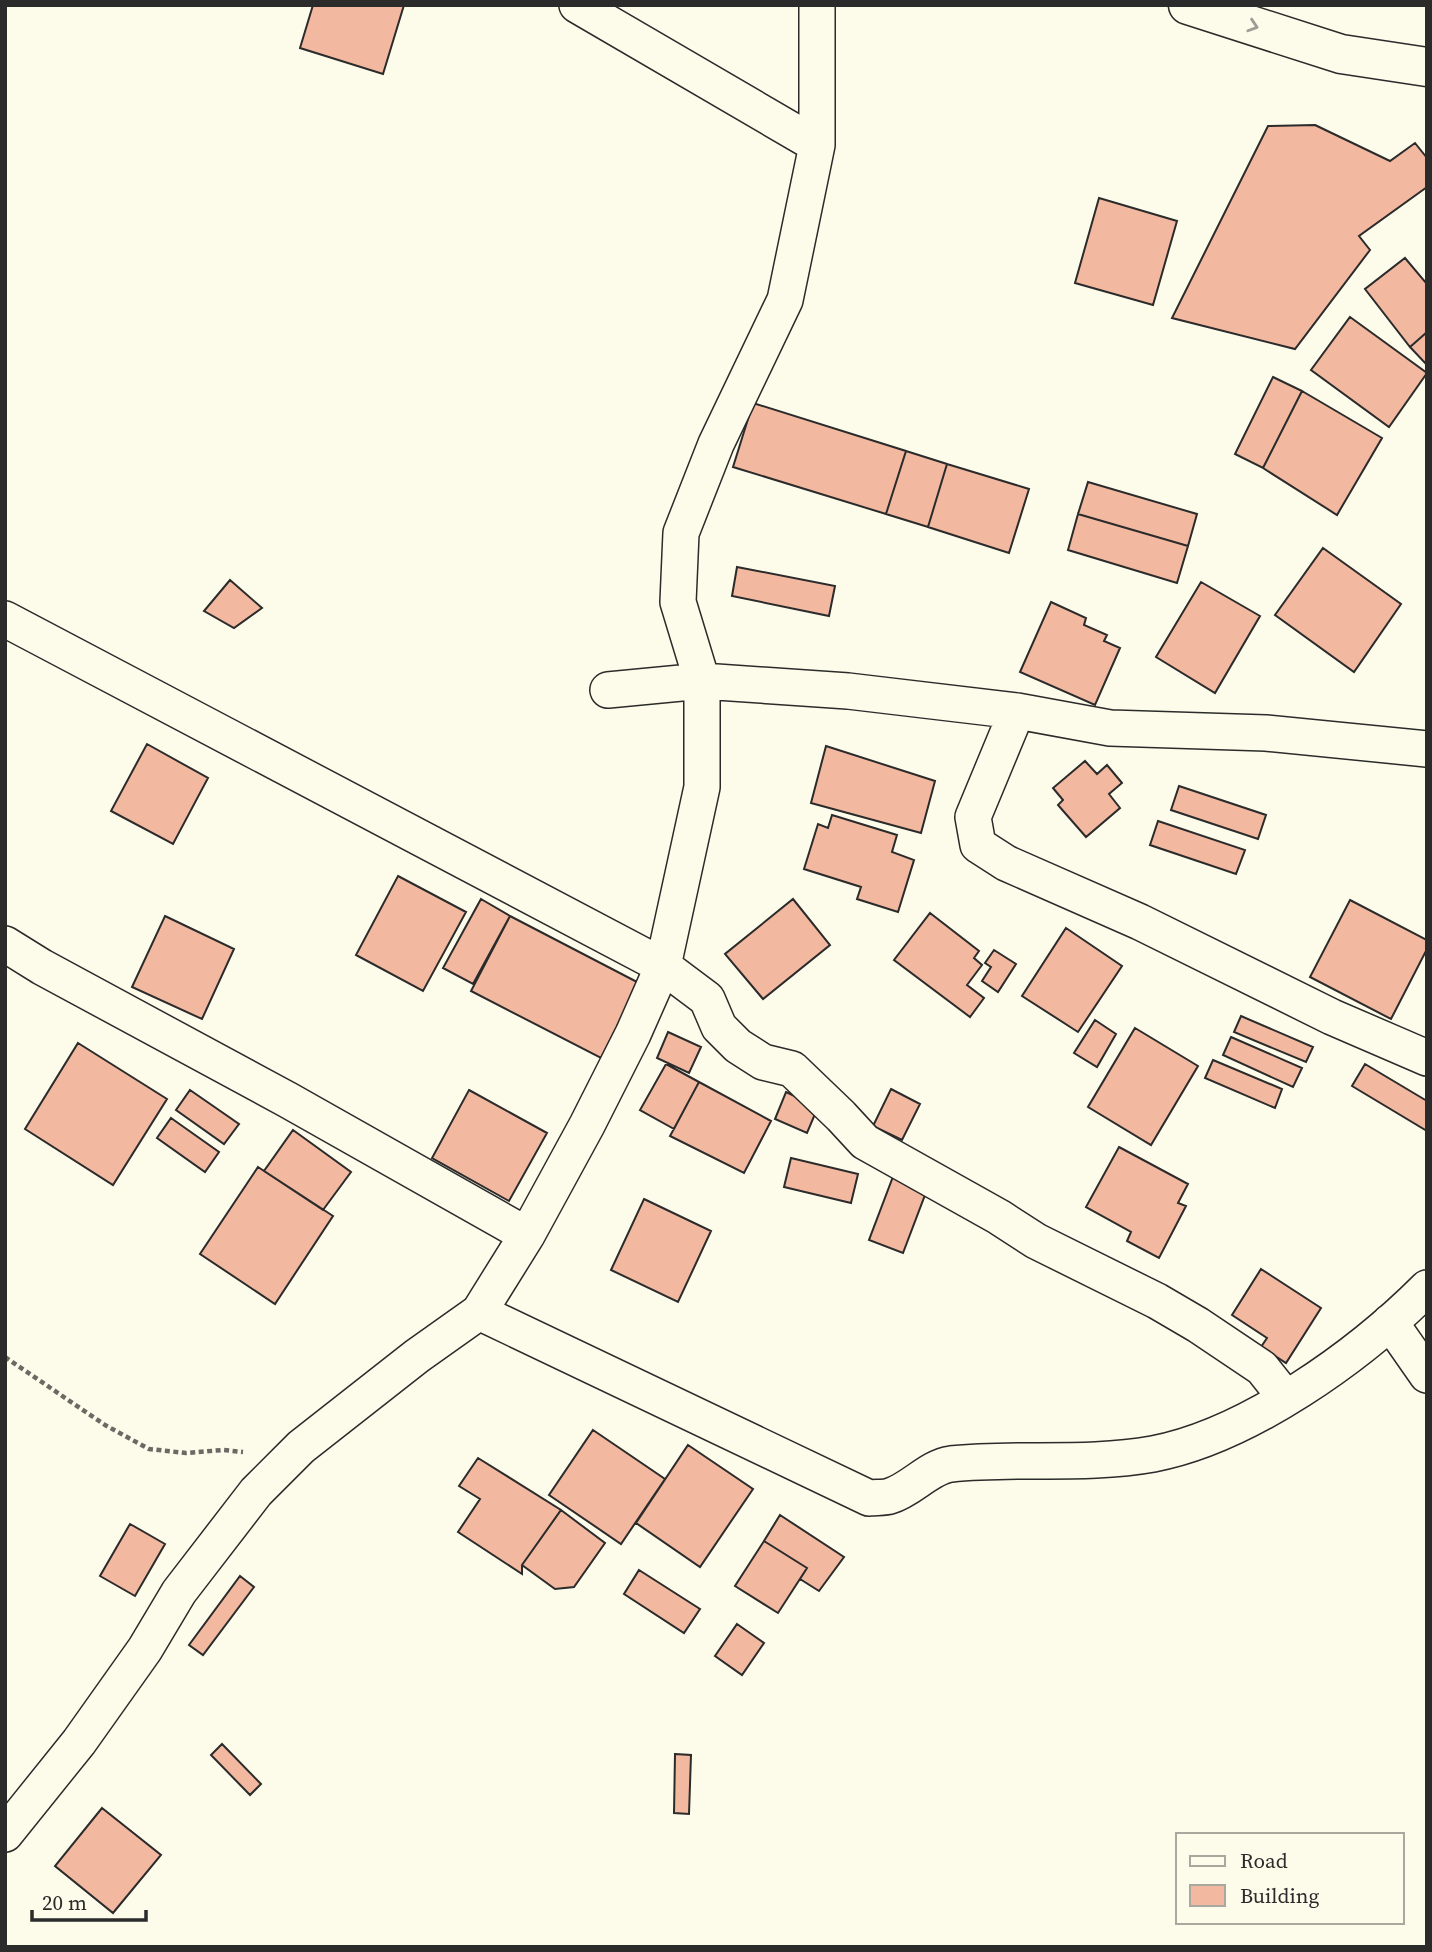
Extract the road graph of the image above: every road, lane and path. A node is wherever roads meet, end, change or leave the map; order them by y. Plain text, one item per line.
1 (577, 5) edge
2 (817, 5) edge
3 (1188, 5) edge
4 (1427, 67) edge
5 (817, 145) junction
6 (5, 619) edge
7 (702, 681) junction
8 (608, 690) dead end
9 (1017, 711) junction
10 (1427, 748) edge
11 (5, 944) edge
12 (663, 965) junction
13 (1427, 1058) edge
14 (527, 1235) junction
15 (1427, 1288) edge
16 (479, 1312) junction
17 (1390, 1322) junction
18 (5, 1357) edge
19 (1427, 1375) edge
20 (1285, 1397) junction
21 (279, 1467) junction
22 (5, 1835) edge

1 - 5 street
2 - 5 street
3 -> 4 highway
5 - 7 street
6 - 12 street
7 - 8 street
7 - 9 street
7 - 12 street
9 - 10 street
9 - 13 street
11 - 14 street
12 - 14 street
12 - 20 street
14 - 16 street
15 - 17 street
16 - 20 street
16 - 21 street
17 - 19 street
17 - 20 street
18 - 21 path
21 - 22 street

